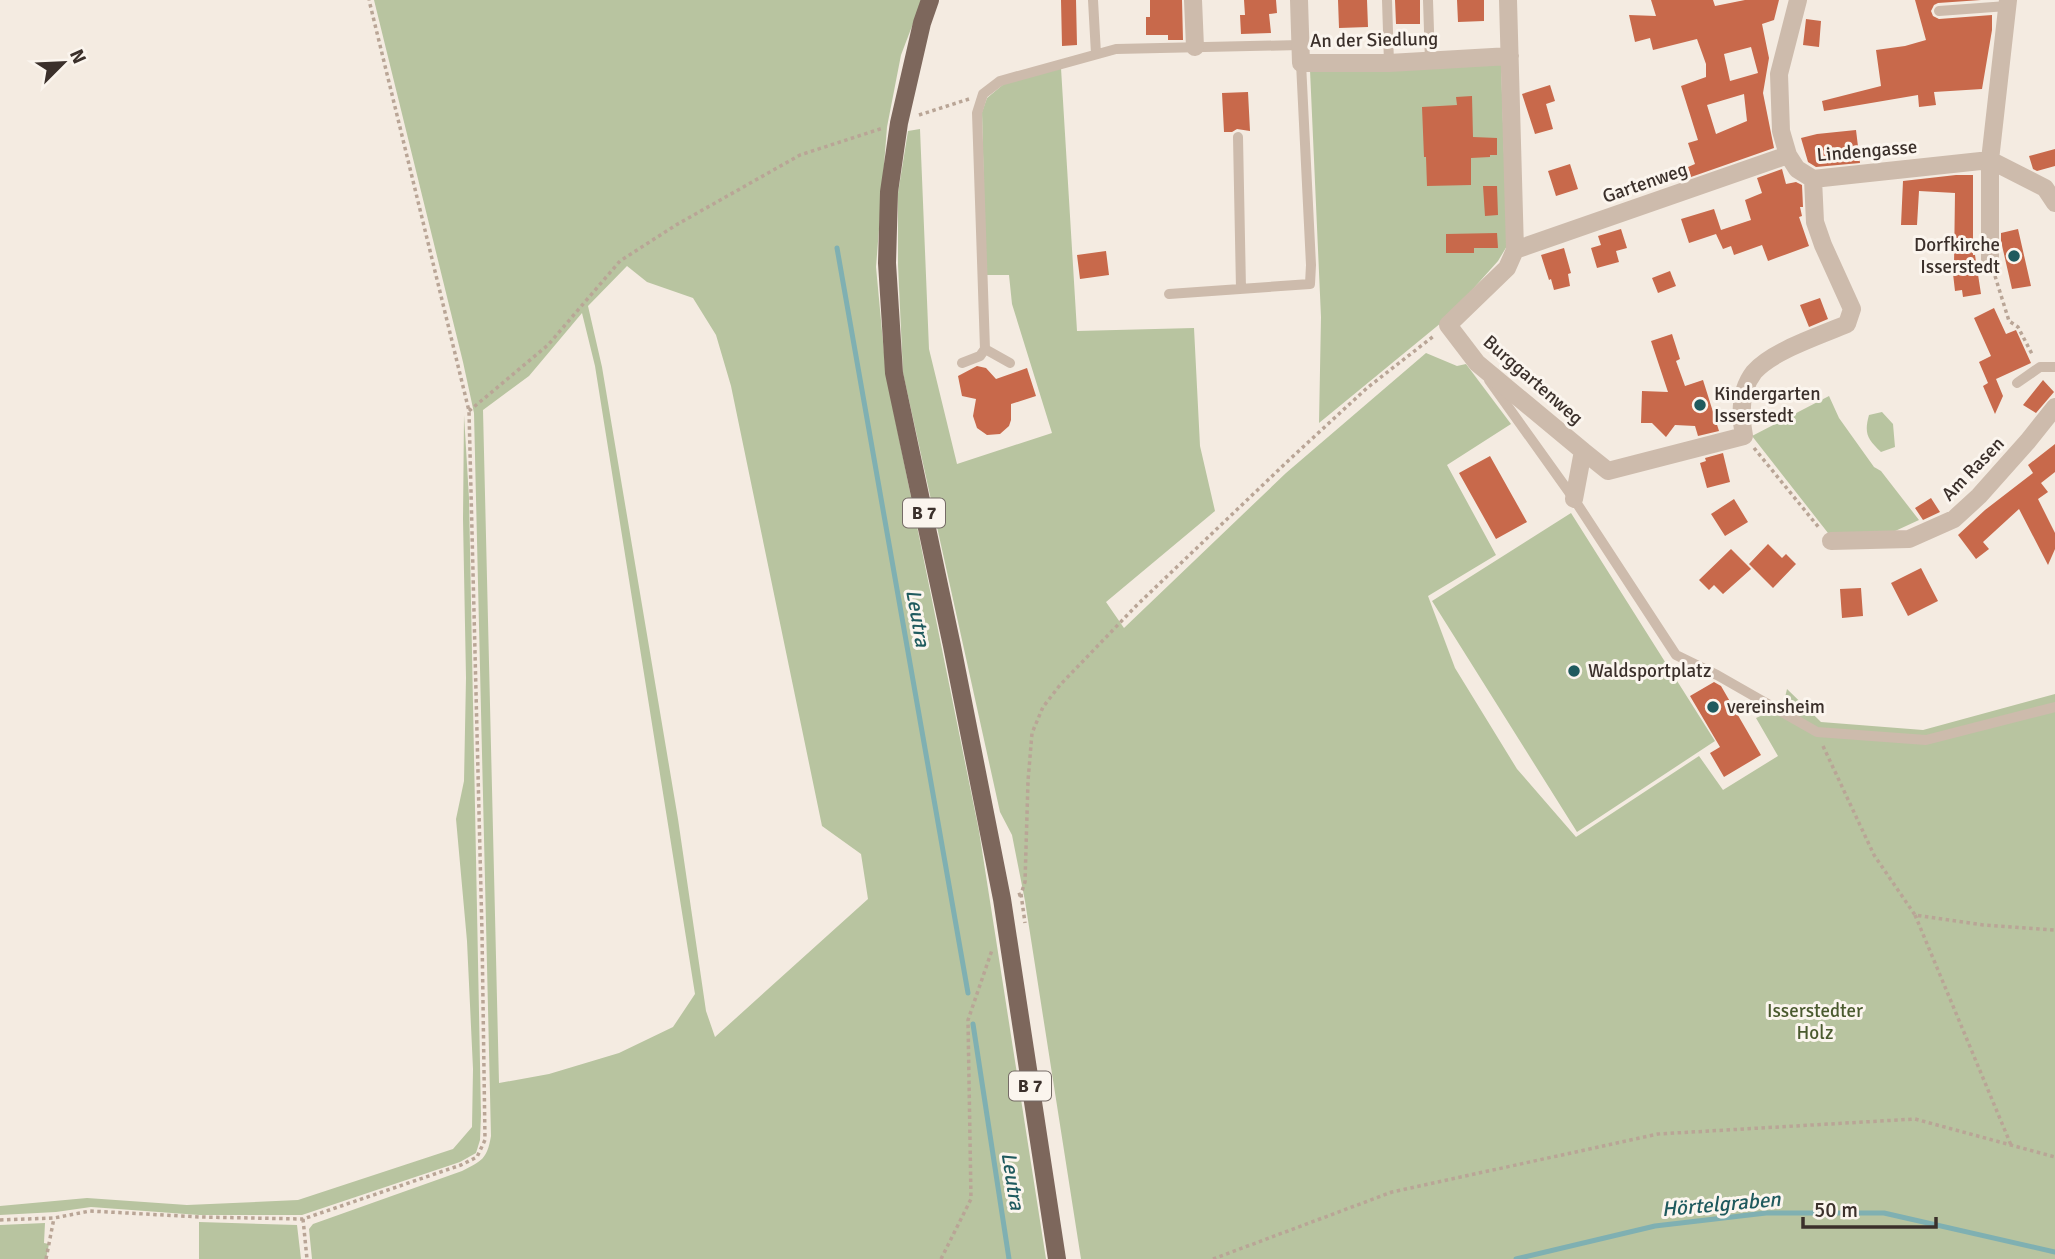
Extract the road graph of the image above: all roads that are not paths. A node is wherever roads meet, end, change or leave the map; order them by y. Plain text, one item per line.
1 (930, 0) edge
2 (1093, 0) edge
3 (1193, 0) edge
4 (1299, 0) edge
5 (1387, 0) edge
6 (1428, 0) edge
7 (1508, 0) edge
8 (1798, 0) edge
9 (2007, 3) edge
10 (1939, 11) dead end
11 (1195, 47) junction
12 (1096, 54) junction
13 (1301, 54) junction
14 (1510, 56) junction
15 (1430, 61) junction
16 (1388, 63) junction
17 (1238, 137) dead end
18 (1788, 155) junction
19 (1990, 160) junction
20 (1813, 179) junction
21 (2055, 203) edge
22 (1515, 250) junction
23 (1990, 261) road end
24 (1241, 289) junction
25 (1169, 294) dead end
26 (985, 349) junction
27 (962, 363) dead end
28 (1010, 363) dead end
29 (1478, 363) junction
30 (2055, 367) edge
31 (2017, 383) dead end
32 (2055, 407) edge
33 (1583, 451) junction
34 (1574, 499) junction
35 (1831, 541) road end
36 (2055, 707) edge
37 (1057, 1259) edge

1 - 37 main road, B 7
2 - 12 lane
3 - 11 street
4 - 13 street, An der Siedlung
5 - 16 lane
6 - 15 lane
7 - 14 street
8 - 18 street, Lindengasse
9 - 10 lane
9 - 19 street
11 - 12 lane
11 - 13 lane
12 - 26 lane
13 - 16 street, An der Siedlung
13 - 24 lane
14 - 15 street, An der Siedlung
14 - 22 street
15 - 16 street, An der Siedlung
17 - 24 lane
18 - 20 street, Lindengasse
18 - 22 street, Gartenweg
19 - 20 street, Lindengasse
19 - 21 street
19 - 23 street
20 - 33 street, Burggartenweg
22 - 29 street, Burggartenweg
24 - 25 lane
26 - 27 lane
26 - 28 lane
29 - 33 street, Burggartenweg
29 - 34 lane
30 - 31 lane
32 - 35 street, Am Rasen
33 - 34 street
34 - 36 lane

